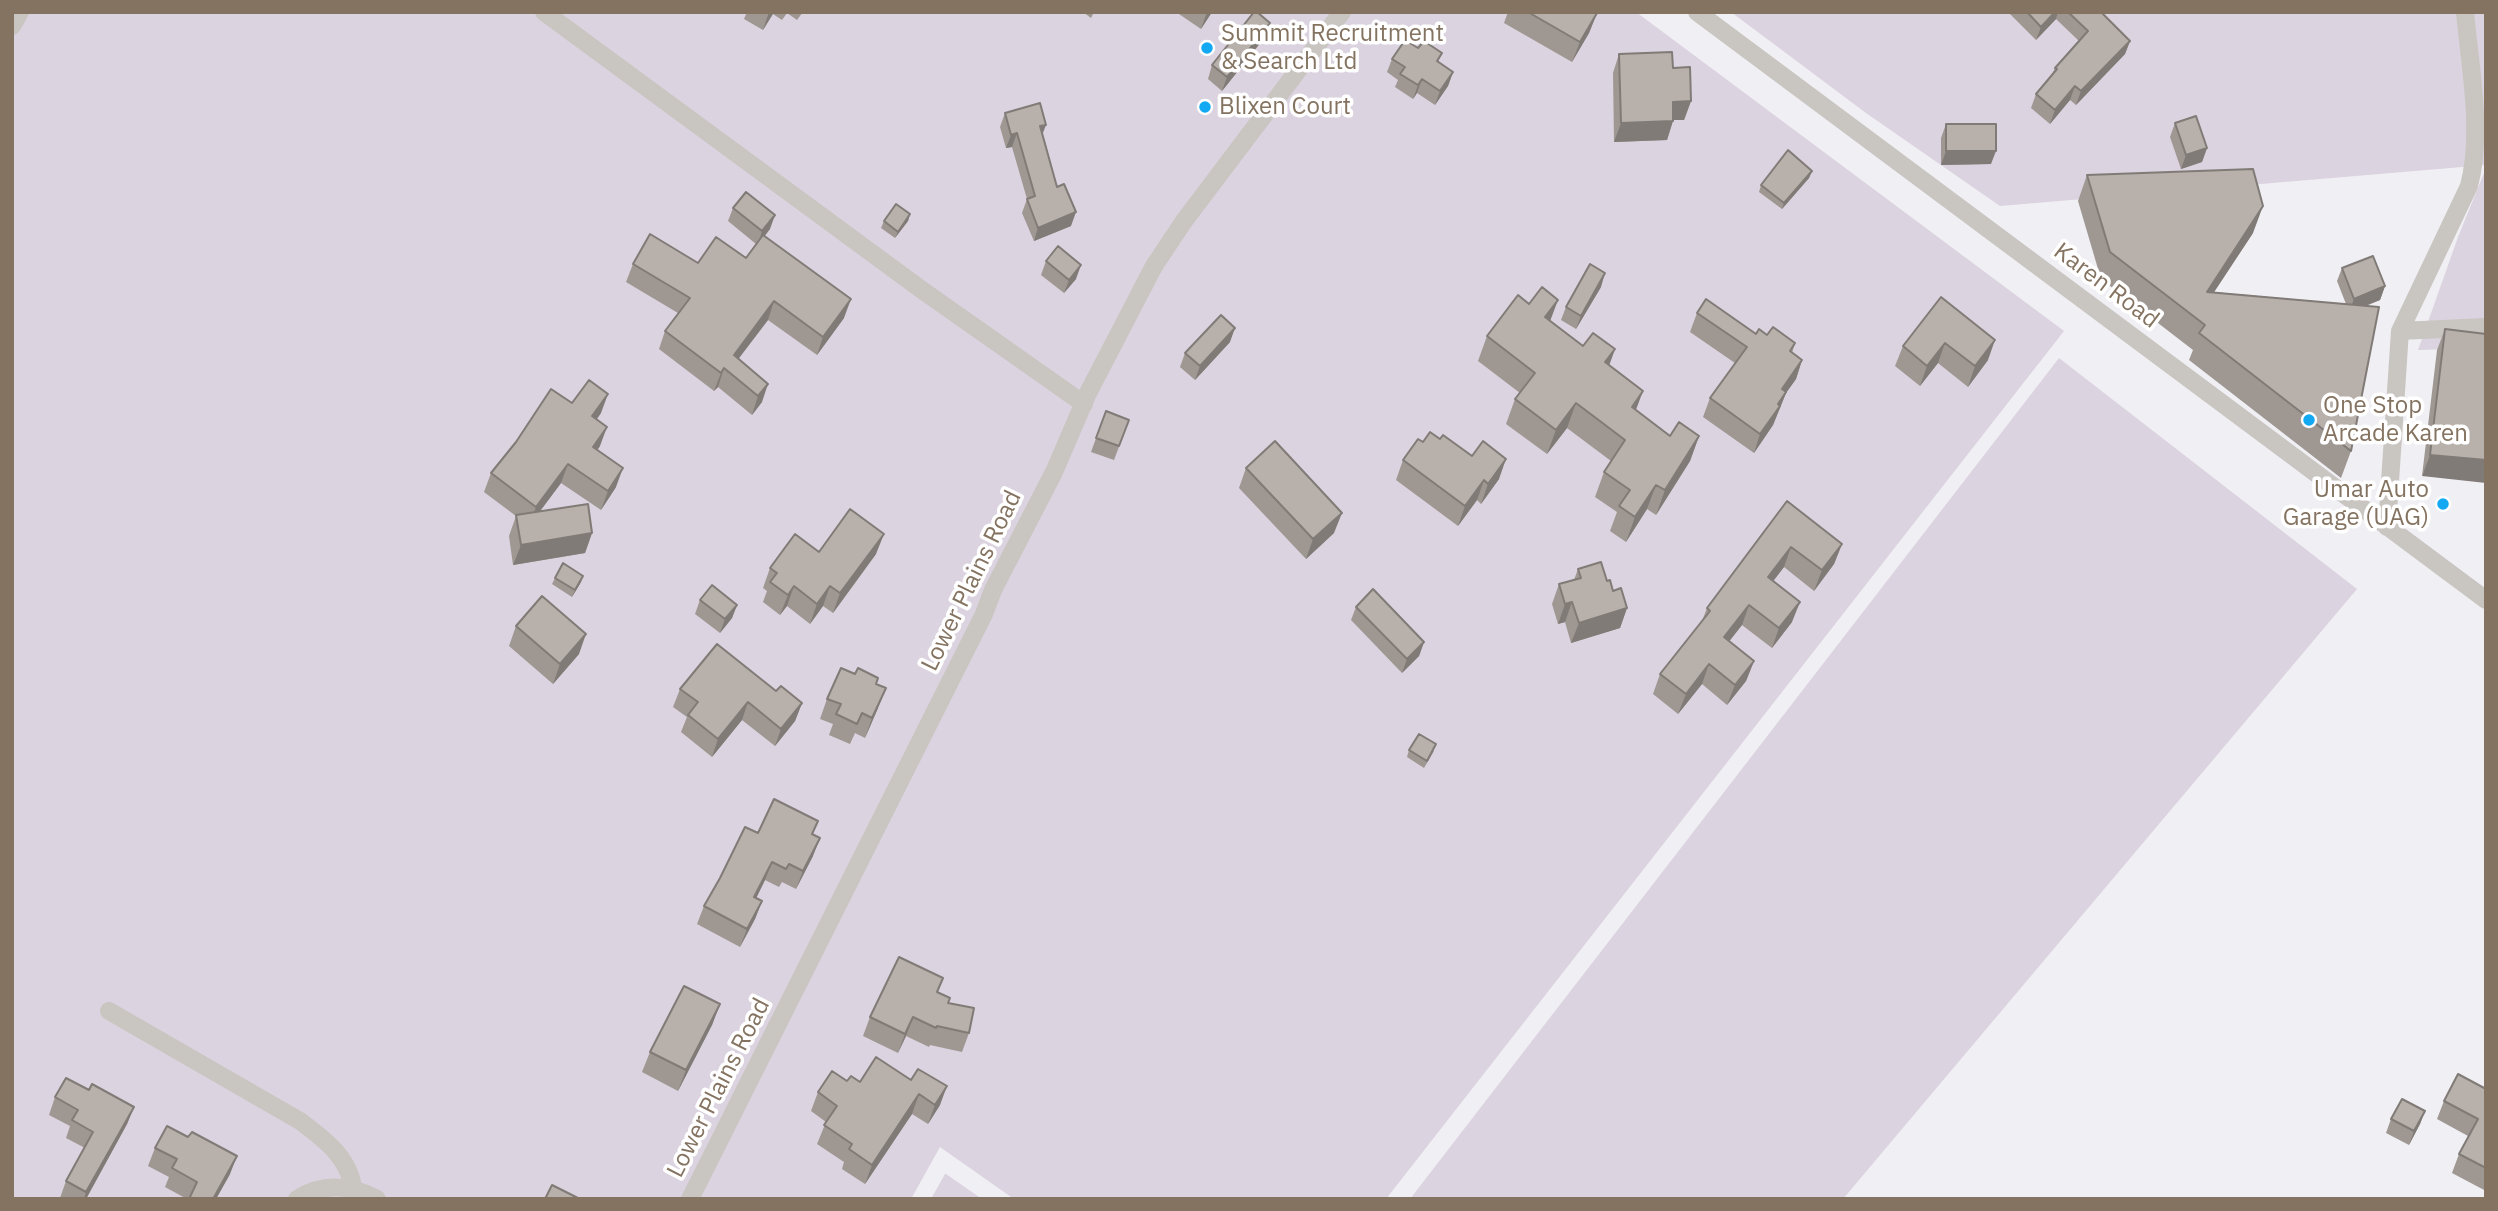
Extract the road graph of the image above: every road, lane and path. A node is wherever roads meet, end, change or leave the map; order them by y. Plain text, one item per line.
1 (20, 12) edge
2 (544, 12) edge
3 (1342, 12) edge
4 (1697, 12) edge
5 (2465, 12) edge
6 (12, 26) edge
7 (2486, 327) edge
8 (2400, 331) junction
9 (1084, 404) junction
10 (2387, 527) junction
11 (2486, 600) edge
12 (109, 1011) dead end
13 (353, 1188) junction
14 (297, 1199) edge
15 (377, 1199) edge
16 (690, 1199) edge

1 - 6 street
2 - 9 street
3 - 9 street, Lower Plains Road
4 - 10 street, Karen Road
5 - 8 street
7 - 8 street
8 - 10 street
9 - 16 street, Lower Plains Road
10 - 11 street, Karen Road
12 - 13 street
13 - 14 street
13 - 15 street

